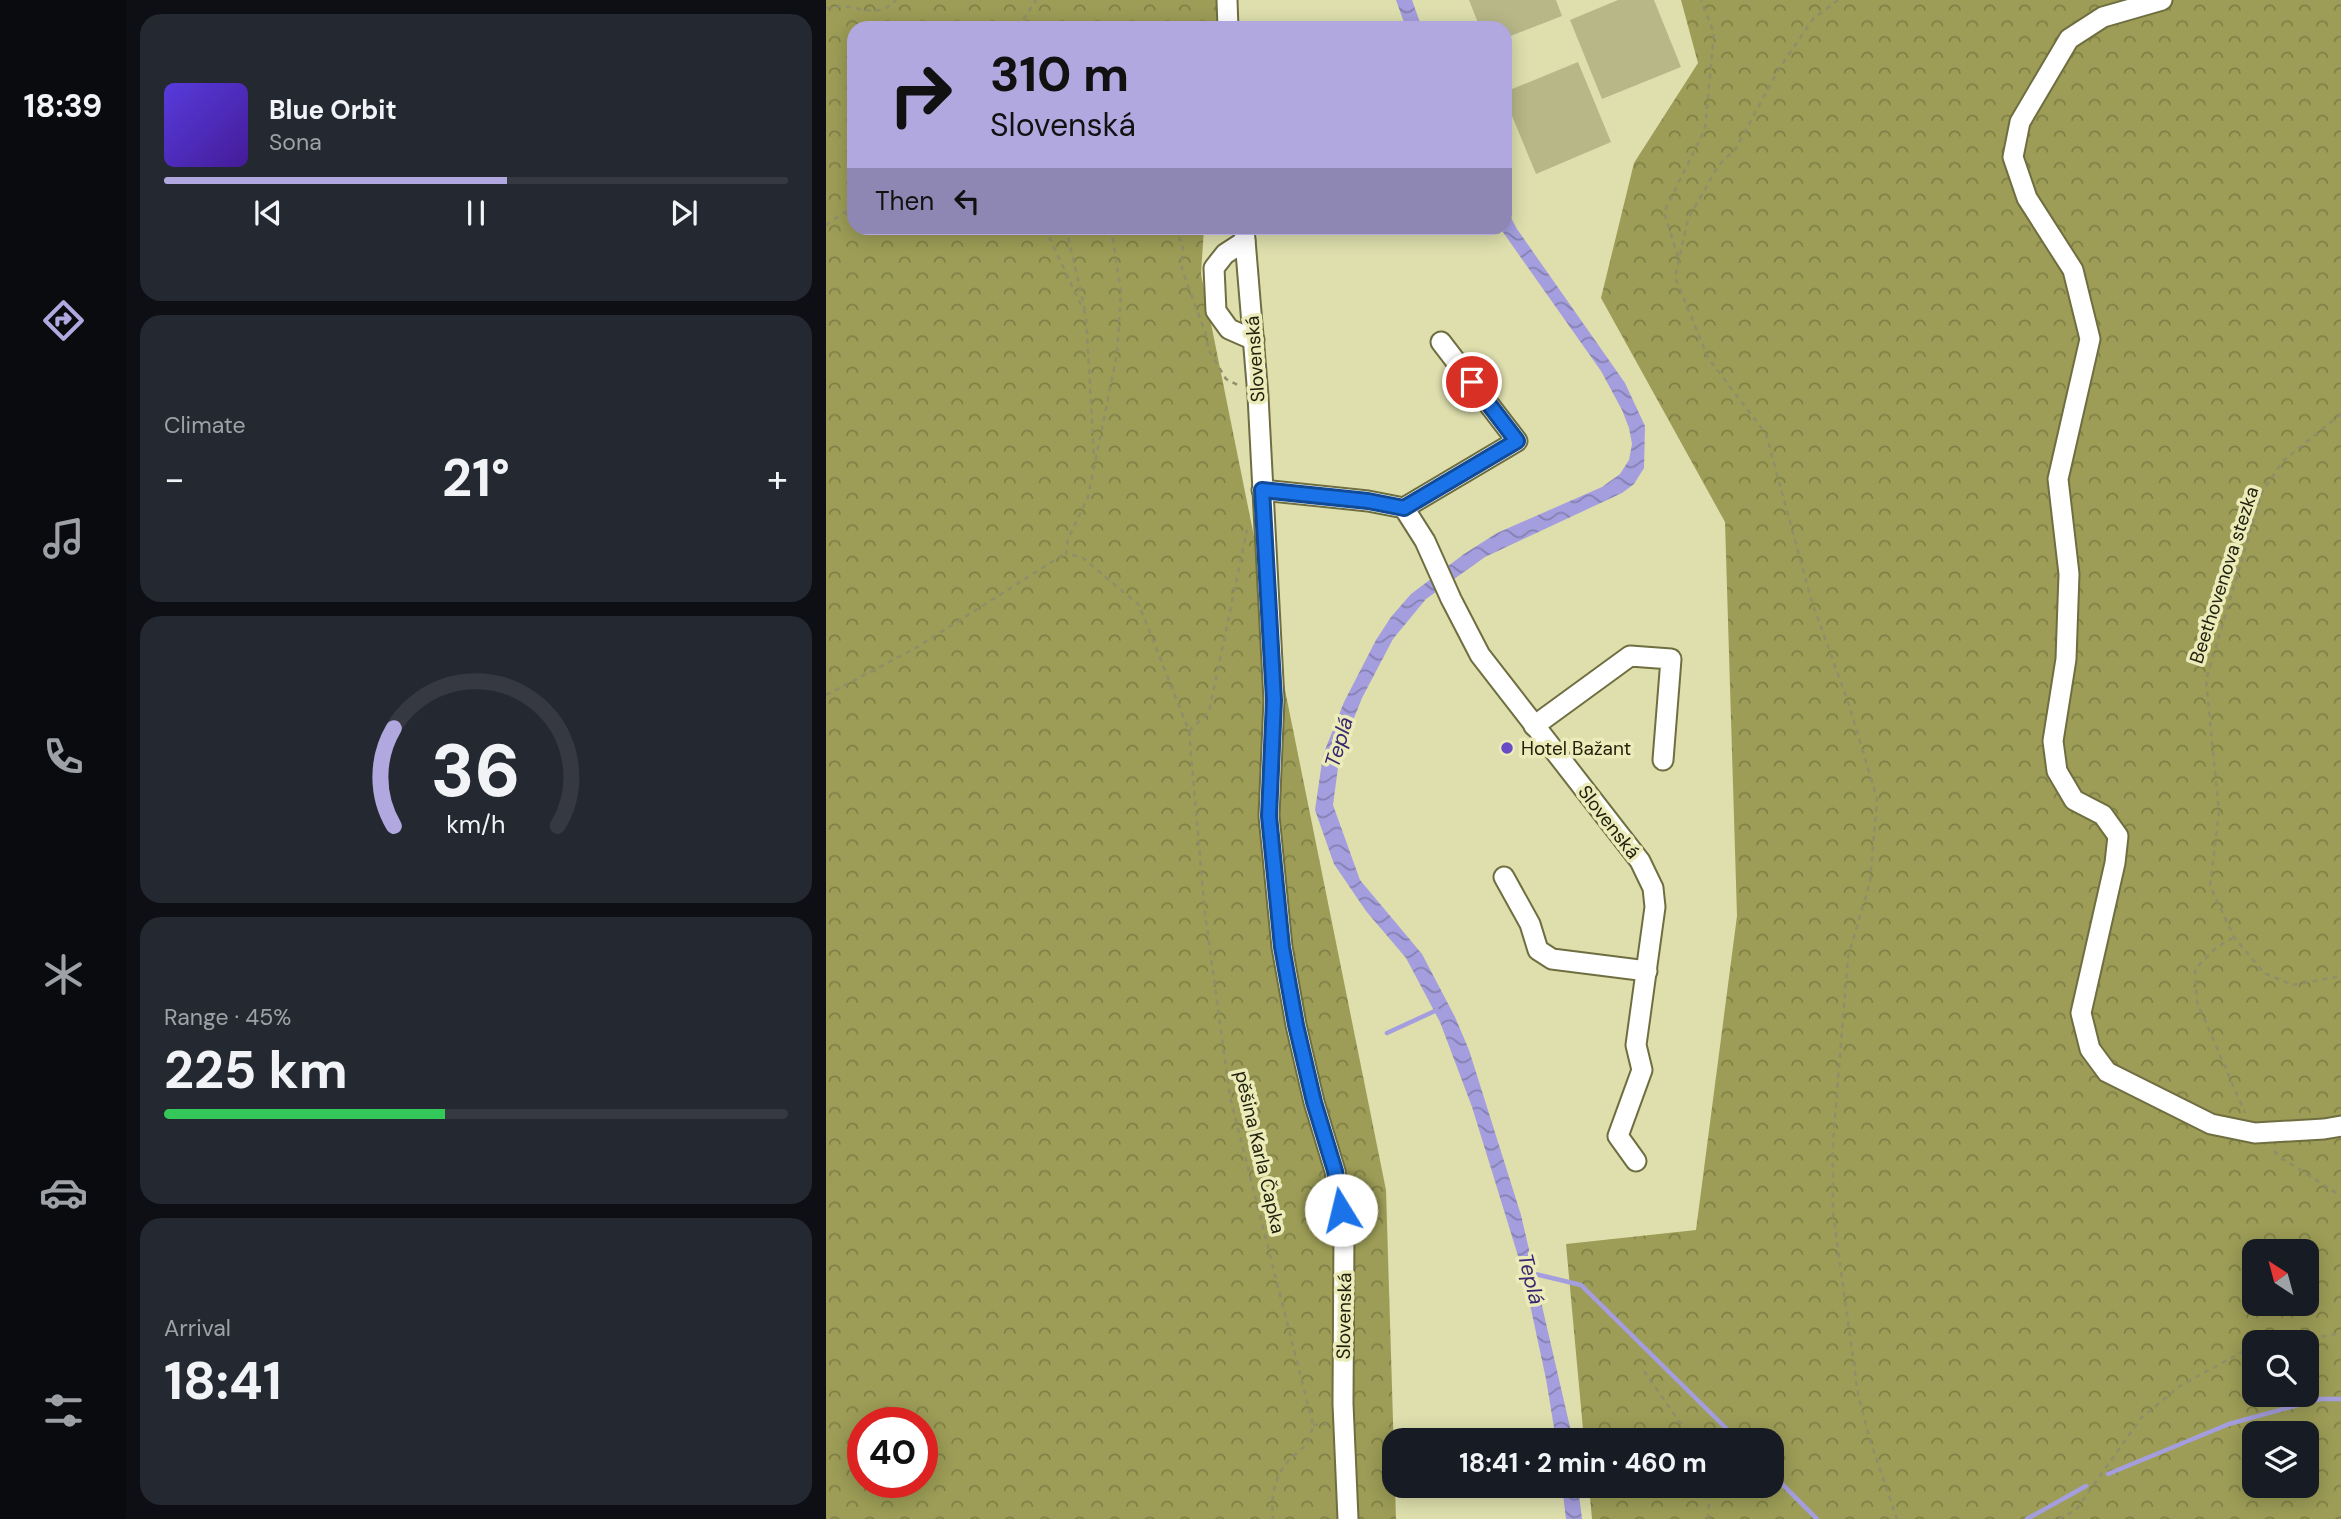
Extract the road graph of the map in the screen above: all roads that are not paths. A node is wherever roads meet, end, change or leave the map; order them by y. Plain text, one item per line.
1 (1227, 0) edge
2 (2162, 0) edge
3 (1228, 21) edge
4 (1244, 235) edge
5 (1245, 235) edge
6 (1254, 340) junction
7 (1441, 342) dead end
8 (1262, 490) junction
9 (1404, 508) junction
10 (1534, 726) junction
11 (1663, 760) dead end
12 (1504, 877) dead end
13 (1647, 971) junction
14 (2341, 1126) edge
15 (1636, 1160) dead end
16 (1348, 1519) edge

1 - 3 street
2 - 14 street
4 - 6 street
5 - 6 street, Slovenská
6 - 8 street, Slovenská
7 - 9 street
8 - 9 street
8 - 16 street, Slovenská
9 - 10 street, Slovenská
10 - 11 street
10 - 13 street, Slovenská
12 - 13 street
13 - 15 street, Slovenská

